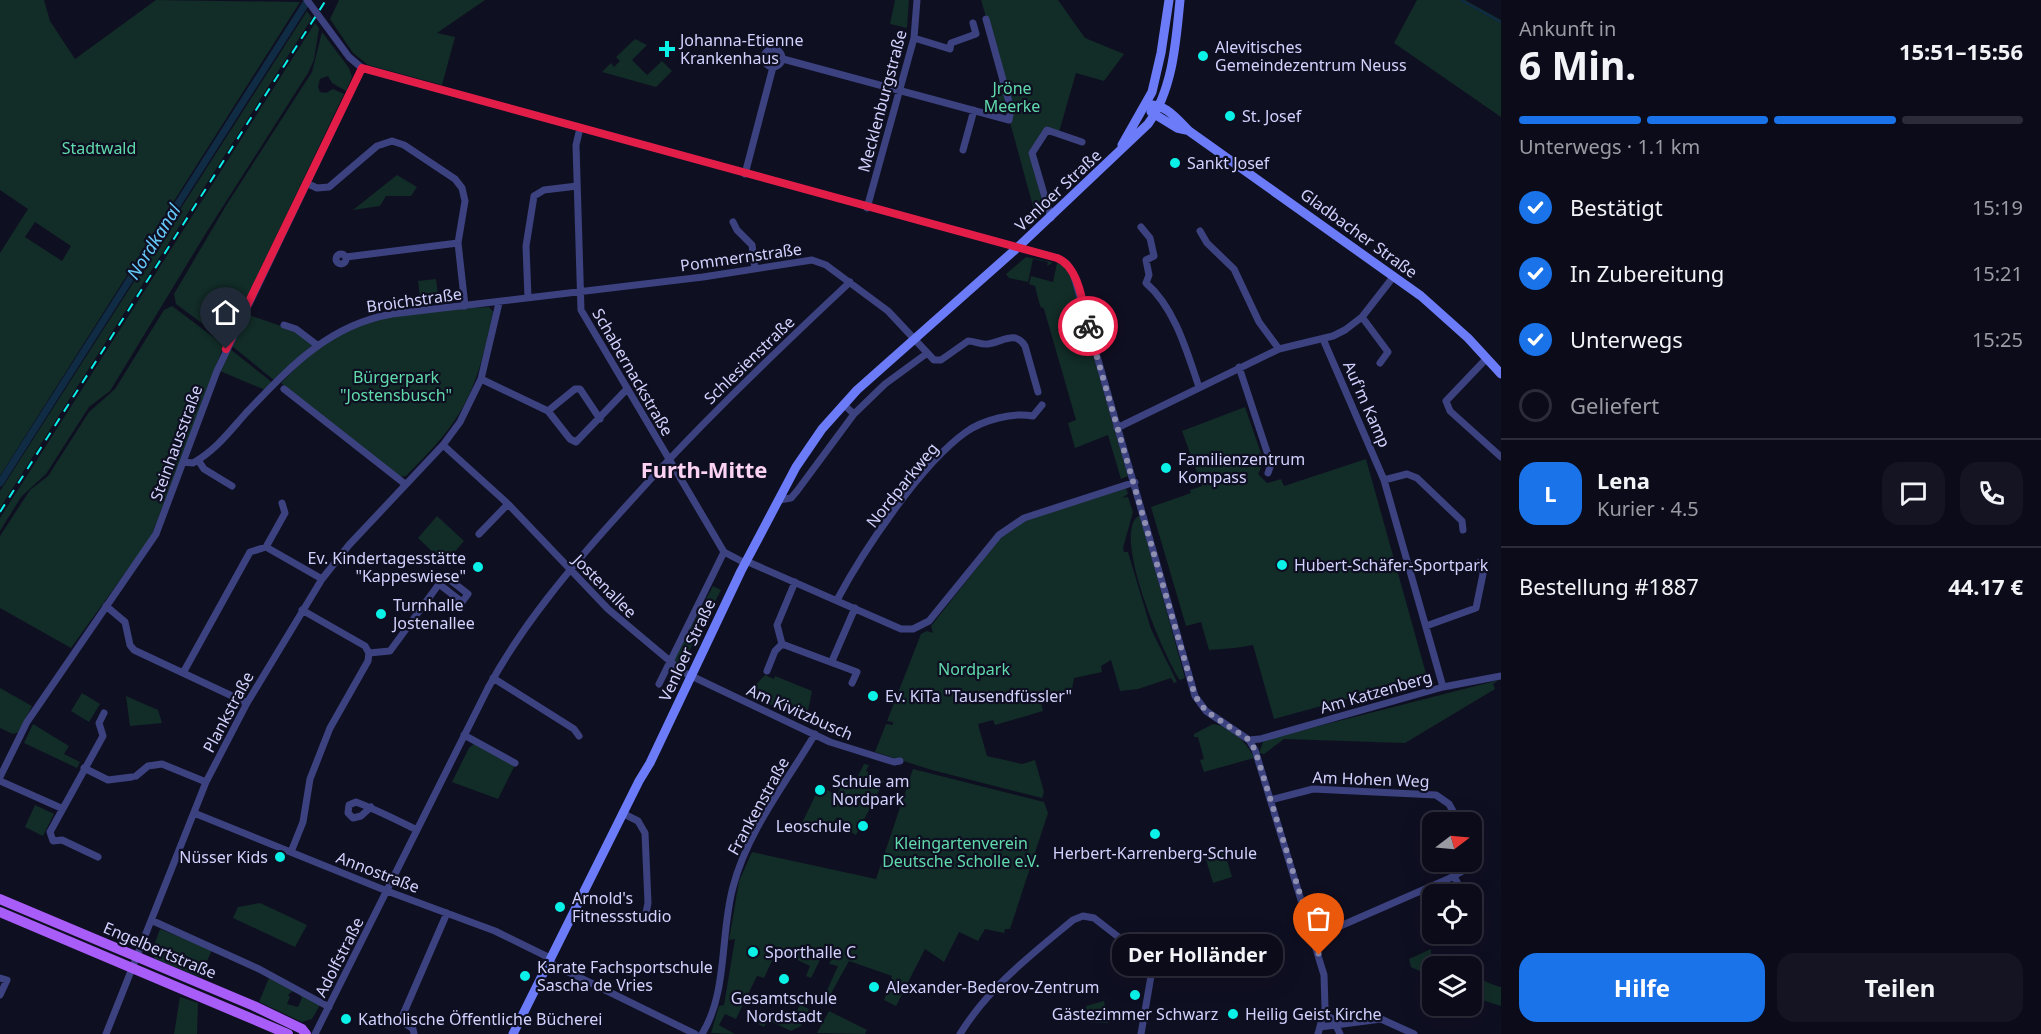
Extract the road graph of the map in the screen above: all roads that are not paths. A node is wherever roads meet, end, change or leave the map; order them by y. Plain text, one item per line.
1 (306, 0) edge
2 (917, 0) edge
3 (1171, 0) edge
4 (1180, 0) edge
5 (986, 19) dead end
6 (974, 23) dead end
7 (1176, 30) junction
8 (914, 38) junction
9 (783, 59) junction
10 (773, 67) junction
11 (362, 68) junction
12 (899, 90) junction
13 (1146, 105) junction
14 (1159, 105) junction
15 (974, 110) junction
16 (1154, 115) junction
17 (580, 128) junction
18 (1189, 131) junction
19 (1082, 142) dead end
20 (963, 150) dead end
21 (1114, 157) junction
22 (745, 174) junction
23 (306, 183) junction
24 (577, 186) junction
25 (867, 208) junction
26 (1050, 218) junction
27 (733, 222) dead end
28 (1141, 227) dead end
29 (1200, 231) dead end
30 (458, 243) junction
31 (1017, 248) junction
32 (346, 257) dead end
33 (755, 268) junction
34 (1394, 276) junction
35 (850, 282) junction
36 (579, 292) junction
37 (528, 298) junction
38 (499, 303) junction
39 (465, 306) junction
40 (1362, 317) junction
41 (284, 325) dead end
42 (1323, 339) junction
43 (914, 340) junction
44 (317, 345) junction
45 (1279, 349) junction
46 (926, 354) junction
47 (1487, 358) junction
48 (1380, 363) dead end
49 (1239, 367) junction
50 (1501, 374) edge
51 (481, 380) junction
52 (1199, 387) junction
53 (284, 389) dead end
54 (626, 390) junction
55 (1038, 392) dead end
56 (843, 404) junction
57 (1042, 405) dead end
58 (548, 411) junction
59 (854, 414) junction
60 (600, 419) junction
61 (1117, 428) junction
62 (443, 445) junction
63 (1501, 457) edge
64 (668, 459) junction
65 (198, 460) junction
66 (183, 462) junction
67 (1268, 473) dead end
68 (1384, 480) junction
69 (1135, 482) junction
70 (405, 484) junction
71 (232, 486) dead end
72 (779, 500) junction
73 (282, 503) dead end
74 (508, 504) junction
75 (1462, 530) dead end
76 (479, 534) dead end
77 (266, 547) junction
78 (724, 552) junction
79 (746, 562) junction
80 (1480, 562) dead end
81 (570, 570) junction
82 (322, 579) junction
83 (795, 582) junction
84 (439, 584) dead end
85 (837, 600) junction
86 (106, 606) junction
87 (855, 608) junction
88 (302, 610) junction
89 (1426, 626) junction
90 (782, 644) junction
91 (369, 653) junction
92 (832, 661) junction
93 (670, 662) junction
94 (767, 671) dead end
95 (183, 673) junction
96 (1501, 676) edge
97 (692, 677) junction
98 (493, 678) junction
99 (852, 683) dead end
100 (659, 684) dead end
101 (1443, 687) junction
102 (247, 703) junction
103 (104, 713) dead end
104 (815, 734) junction
105 (464, 735) junction
106 (579, 736) dead end
107 (1260, 739) junction
108 (1249, 740) junction
109 (1255, 750) junction
110 (900, 761) dead end
111 (515, 763) dead end
112 (84, 768) junction
113 (0, 777) edge
114 (0, 781) edge
115 (206, 782) junction
116 (1270, 800) junction
117 (371, 807) dead end
118 (61, 808) junction
119 (1453, 812) edge
120 (194, 813) junction
121 (622, 813) junction
122 (417, 830) junction
123 (291, 852) junction
124 (98, 857) dead end
125 (1460, 872) edge
126 (1454, 876) junction
127 (1458, 884) edge
128 (387, 891) junction
129 (0, 899) edge
130 (0, 912) edge
131 (447, 913) junction
132 (646, 913) dead end
133 (153, 921) junction
134 (1312, 933) junction
135 (1322, 934) junction
136 (1315, 943) junction
137 (138, 957) junction
138 (549, 960) junction
139 (134, 969) junction
140 (0, 978) edge
141 (0, 995) edge
142 (329, 1007) junction
143 (1324, 1014) junction
144 (1336, 1023) junction
145 (1394, 1023) junction
146 (1319, 1030) edge
147 (106, 1034) edge
148 (288, 1034) edge
149 (306, 1034) edge
150 (315, 1034) edge
151 (414, 1034) edge
152 (513, 1034) edge
153 (695, 1034) edge
154 (702, 1034) edge
155 (960, 1034) edge
156 (1141, 1034) edge
157 (1340, 1034) edge
158 (1393, 1034) edge
159 (1414, 1034) edge

1 - 11 street
2 - 8 street, Mecklenburgstraße
3 - 7 main road
3 - 13 main road, Venloer Straße
4 - 7 main road
5 - 15 street
6 - 8 street
7 - 14 main road, Venloer Straße
8 - 12 street, Mecklenburgstraße
9 - 10 street
9 - 10 street
9 - 12 street
10 - 22 street
11 - 17 street
11 - 23 street, Steinhausstraße
12 - 15 street
12 - 25 street, Mecklenburgstraße
13 - 14 main road
13 - 16 main road
13 - 21 main road, Venloer Straße
14 - 16 main road, Venloer Straße
14 - 18 main road, Gladbacher Straße
15 - 20 street
16 - 18 main road, Gladbacher Straße
16 - 21 main road, Venloer Straße
17 - 22 street
17 - 24 street, Schabernackstraße
18 - 34 main road, Gladbacher Straße
19 - 26 street
21 - 26 main road, Venloer Straße
22 - 25 street
23 - 30 street
23 - 66 street, Steinhausstraße
24 - 36 street, Schabernackstraße
24 - 37 street
25 - 31 street
26 - 31 main road, Venloer Straße
27 - 33 street
28 - 52 street
29 - 45 street
30 - 32 street
30 - 39 street
31 - 43 main road, Venloer Straße
31 - 61 street
33 - 35 street, Pommernstraße
33 - 36 street, Pommernstraße
34 - 40 street
34 - 47 main road, Gladbacher Straße
35 - 43 street, Pommernstraße
35 - 64 street, Schlesienstraße
36 - 37 street, Broichstraße
36 - 54 street, Schabernackstraße
37 - 38 street, Broichstraße
38 - 39 street, Broichstraße
38 - 51 street, Plankstraße
39 - 44 street, Broichstraße
40 - 42 street
40 - 48 street
41 - 44 street
42 - 45 street
42 - 68 street, Auf'm Kamp
43 - 46 street
43 - 56 main road, Venloer Straße
44 - 65 street, Broichstraße
45 - 49 street
46 - 55 street, Venloer Straße
46 - 59 street, Venloer Straße
47 - 50 main road, Gladbacher Straße
47 - 63 street
49 - 52 street
49 - 67 street
51 - 58 street
51 - 62 street, Plankstraße
52 - 61 street
53 - 70 street
54 - 60 street
54 - 64 street, Schabernackstraße
56 - 59 street
56 - 72 main road, Venloer Straße
57 - 85 street, Nordparkweg
58 - 60 street
58 - 60 street
59 - 72 street, Venloer Straße
61 - 69 street
62 - 70 street, Plankstraße
62 - 74 street, Jostenallee
64 - 78 street, Schabernackstraße
64 - 81 street, Schlesienstraße
65 - 66 street, Broichstraße
65 - 71 street
66 - 86 street, Steinhausstraße
68 - 75 street
68 - 89 street, Auf'm Kamp
69 - 87 street
69 - 108 street
70 - 82 street, Plankstraße
72 - 79 main road, Venloer Straße
73 - 77 street
74 - 76 street
74 - 81 street, Jostenallee
77 - 82 street
77 - 95 street
78 - 79 street
78 - 93 street, Venloer Straße
79 - 83 street
79 - 97 main road, Venloer Straße
80 - 89 street
81 - 93 street, Jostenallee
81 - 98 street, Schlesienstraße
82 - 88 street, Plankstraße
83 - 85 street
83 - 90 street
84 - 91 street
85 - 87 street
86 - 95 street
86 - 113 street, Steinhausstraße
87 - 92 street
88 - 91 street
88 - 102 street, Plankstraße
89 - 101 street, Auf'm Kamp
90 - 92 street
90 - 94 street
91 - 123 street
92 - 99 street
93 - 97 street, Jostenallee
93 - 100 street, Venloer Straße
95 - 102 street
96 - 101 street, Am Katzenberg
97 - 104 street, Am Kivitzbusch
97 - 121 main road, Venloer Straße
98 - 105 street, Adolfstraße
98 - 106 street
101 - 107 street, Am Katzenberg
102 - 115 street, Plankstraße
103 - 112 street
104 - 110 street, Am Kivitzbusch
104 - 154 street, Frankenstraße
105 - 111 street
105 - 122 street, Adolfstraße
107 - 108 street, Am Katzenberg
107 - 109 street
108 - 109 street
109 - 116 street
112 - 115 street
112 - 118 street
114 - 118 street
115 - 120 street, Plankstraße
116 - 119 street, Am Hohen Weg
116 - 134 street
117 - 122 street
118 - 124 street
120 - 123 street, Annostraße
120 - 133 street, Plankstraße
121 - 132 street
121 - 138 main road, Venloer Straße
122 - 128 street, Adolfstraße
123 - 128 street, Annostraße
125 - 126 street
126 - 127 street
126 - 135 street
128 - 131 street, Annostraße
128 - 142 street, Adolfstraße
129 - 137 main road, Engelbertstraße
130 - 139 main road, Engelbertstraße
131 - 138 street, Annostraße
131 - 151 street
133 - 137 street, Plankstraße
133 - 142 street, Engelbertstraße
134 - 135 street
134 - 136 street
135 - 136 street
136 - 143 street
137 - 139 street, Plankstraße
137 - 149 main road, Engelbertstraße
138 - 152 main road, Venloer Straße
138 - 153 street, Annostraße
139 - 147 street, Plankstraße
139 - 148 main road, Engelbertstraße
140 - 141 street
142 - 150 street, Adolfstraße
143 - 144 street
143 - 146 street
144 - 145 street
144 - 146 street
144 - 157 street
145 - 158 street
145 - 159 street
155 - 156 street

